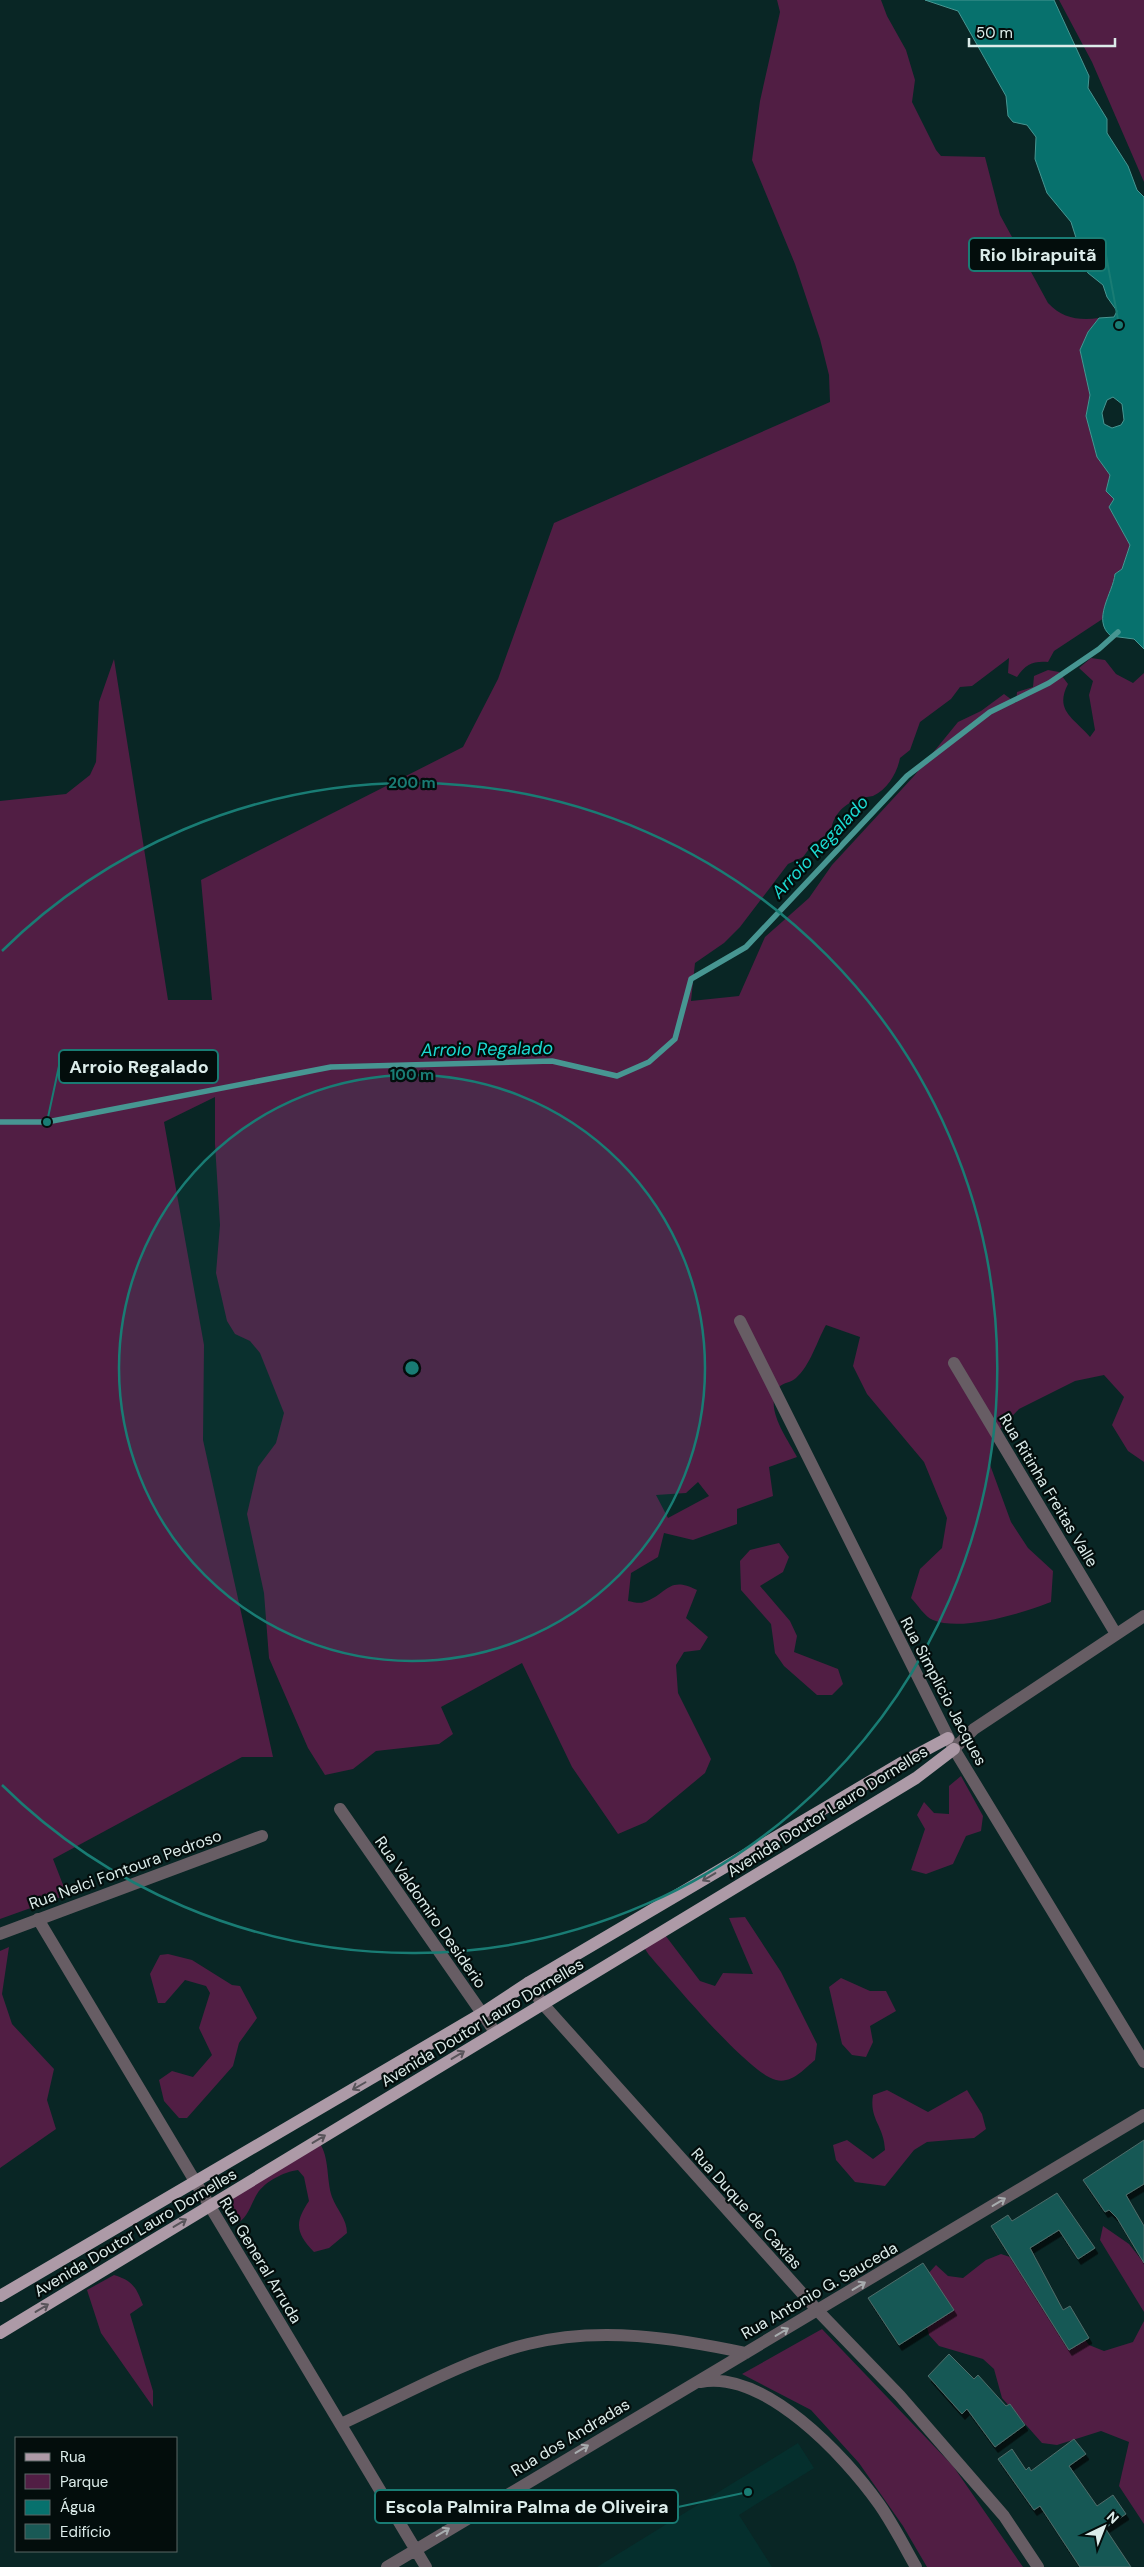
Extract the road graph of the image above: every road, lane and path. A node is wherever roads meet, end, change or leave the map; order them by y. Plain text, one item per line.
1 (740, 1321) dead end
2 (954, 1363) dead end
3 (1144, 1616) edge
4 (1116, 1634) junction
5 (951, 1744) junction
6 (340, 1809) dead end
7 (262, 1836) dead end
8 (38, 1919) junction
9 (0, 1934) edge
10 (528, 1983) junction
11 (542, 2004) junction
12 (481, 2014) junction
13 (495, 2032) junction
14 (1144, 2062) edge
15 (1144, 2115) edge
16 (196, 2182) junction
17 (210, 2205) junction
18 (0, 2296) edge
19 (818, 2311) junction
20 (0, 2333) edge
21 (746, 2353) junction
22 (691, 2383) junction
23 (340, 2424) junction
24 (415, 2549) junction
25 (386, 2567) edge
26 (426, 2567) edge
27 (916, 2567) edge
28 (1038, 2567) edge

1 - 5 street, Rua Simplicio Jacques
2 - 4 street, Rua Ritinha Freitas Valle
3 - 4 street, Avenida Doutor Lauro Dornelles
4 - 5 street, Avenida Doutor Lauro Dornelles
5 -> 10 main road, Avenida Doutor Lauro Dornelles
5 - 11 main road, Avenida Doutor Lauro Dornelles
5 - 14 street, Rua Simplicio Jacques
6 - 12 street, Rua Valdomiro Desiderio
7 - 8 street, Rua Nelci Fontoura Pedroso
8 - 9 street, Rua Nelci Fontoura Pedroso
8 - 16 street, Rua General Arruda
10 - 11 street, Rua Duque de Caxias
10 - 12 main road, Avenida Doutor Lauro Dornelles
11 - 13 main road, Avenida Doutor Lauro Dornelles
11 - 19 street, Rua Duque de Caxias
12 - 13 street, Rua Valdomiro Desiderio
12 -> 16 main road, Avenida Doutor Lauro Dornelles
17 -> 13 main road, Avenida Doutor Lauro Dornelles
19 -> 15 street, Rua Antonio G. Sauceda
16 - 17 street, Rua General Arruda
16 - 18 main road, Avenida Doutor Lauro Dornelles
20 -> 17 main road, Avenida Doutor Lauro Dornelles
17 - 23 street, Rua General Arruda
21 -> 19 street, Rua Antonio G. Sauceda
19 - 28 street, Rua Duque de Caxias
21 - 22 street, Rua dos Andradas
21 - 23 street, Rua Antonio G. Sauceda
24 -> 22 street, Rua dos Andradas
22 - 27 street
23 - 24 street, Rua General Arruda
24 - 25 street, Rua dos Andradas
24 - 26 street, Rua General Arruda

